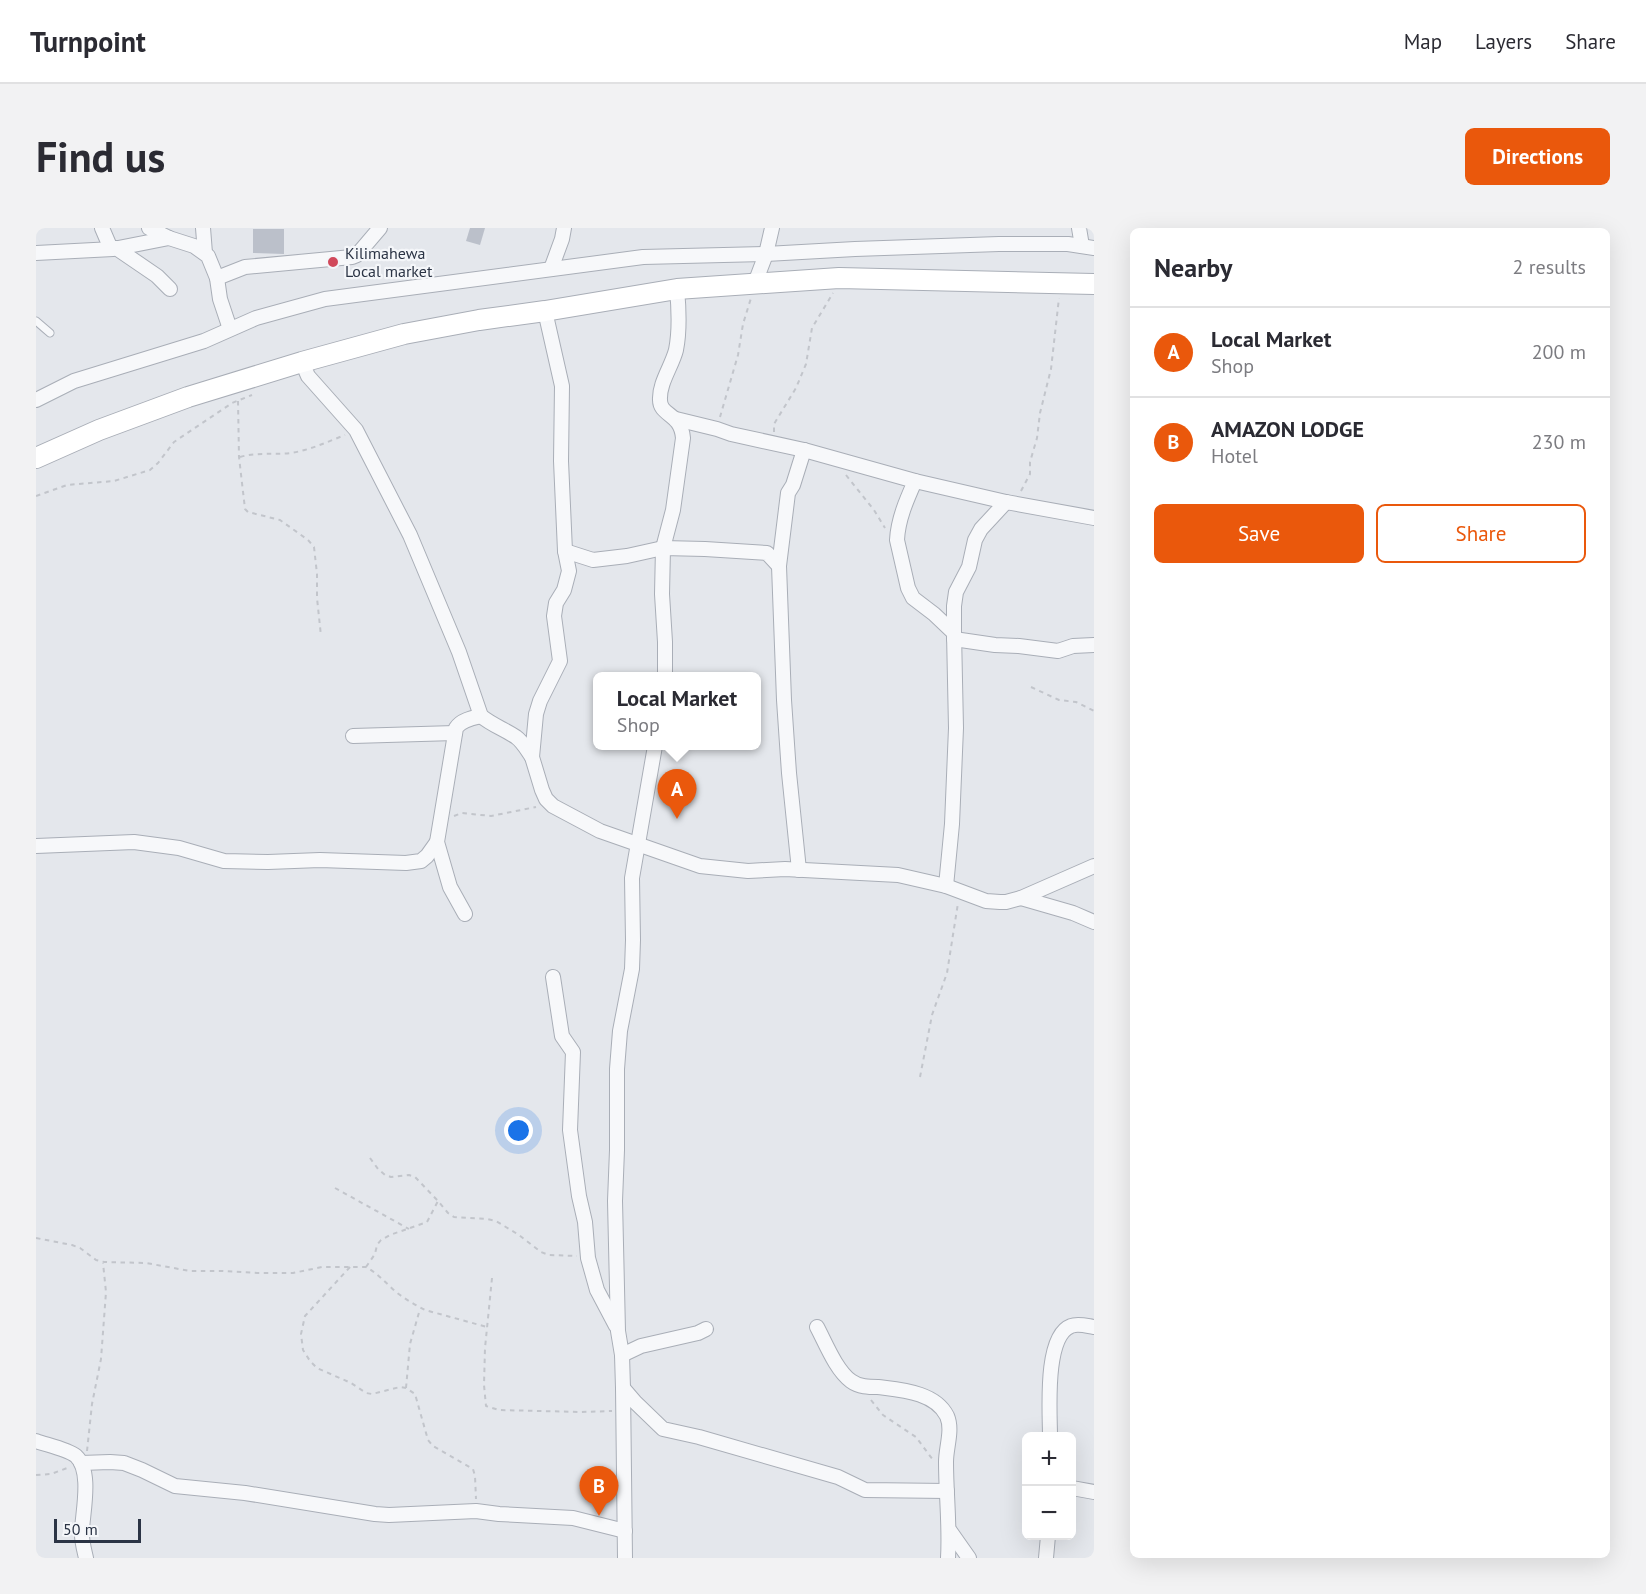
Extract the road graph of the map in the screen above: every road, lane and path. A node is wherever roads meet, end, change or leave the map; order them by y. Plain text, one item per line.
1 (102, 228) edge
2 (149, 228) edge
3 (203, 228) edge
4 (380, 228) edge
5 (564, 228) edge
6 (772, 228) edge
7 (1079, 228) edge
8 (169, 238) junction
9 (1088, 247) edge
10 (113, 248) junction
11 (36, 253) edge
12 (206, 253) junction
13 (766, 254) junction
14 (551, 269) junction
15 (217, 279) junction
16 (842, 279) junction
17 (1062, 283) junction
18 (755, 284) junction
19 (1094, 284) edge
20 (170, 289) dead end
21 (677, 289) junction
22 (545, 311) junction
23 (36, 321) edge
24 (230, 330) junction
25 (50, 333) dead end
26 (302, 362) junction
27 (258, 392) dead end
28 (36, 400) edge
29 (238, 401) junction
30 (676, 419) junction
31 (717, 429) junction
32 (356, 430) junction
33 (773, 444) junction
34 (804, 450) junction
35 (239, 457) junction
36 (36, 458) edge
37 (833, 458) junction
38 (915, 481) junction
39 (36, 496) edge
40 (1010, 503) junction
41 (1094, 518) edge
42 (663, 548) junction
43 (565, 551) junction
44 (899, 551) junction
45 (779, 566) junction
46 (321, 636) dead end
47 (954, 636) junction
48 (1094, 645) edge
49 (665, 672) edge
50 (1030, 687) dead end
51 (1094, 711) edge
52 (481, 716) junction
53 (455, 733) junction
54 (353, 736) dead end
55 (654, 750) edge
56 (532, 757) junction
57 (551, 804) junction
58 (438, 836) junction
59 (637, 843) junction
60 (36, 846) edge
61 (1094, 866) edge
62 (799, 870) junction
63 (946, 886) junction
64 (960, 891) junction
65 (1021, 898) junction
66 (465, 914) dead end
67 (1094, 922) edge
68 (553, 976) dead end
69 (920, 1077) dead end
70 (370, 1158) dead end
71 (335, 1188) dead end
72 (438, 1201) junction
73 (409, 1229) junction
74 (36, 1238) edge
75 (588, 1257) junction
76 (103, 1261) junction
77 (366, 1266) junction
78 (350, 1267) junction
79 (492, 1278) dead end
80 (421, 1308) junction
81 (487, 1327) junction
82 (817, 1327) dead end
83 (1094, 1328) edge
84 (706, 1329) dead end
85 (618, 1331) junction
86 (622, 1355) junction
87 (861, 1386) junction
88 (406, 1388) junction
89 (623, 1388) junction
90 (624, 1411) junction
91 (1050, 1432) edge
92 (36, 1441) edge
93 (933, 1461) dead end
94 (84, 1463) junction
95 (36, 1475) edge
96 (1076, 1489) edge
97 (947, 1491) junction
98 (1094, 1492) edge
99 (476, 1511) junction
100 (625, 1531) junction
101 (950, 1531) junction
102 (1048, 1540) edge
103 (86, 1558) edge
104 (625, 1558) edge
105 (948, 1558) edge
106 (969, 1558) edge
107 (1046, 1558) edge

1 - 10 street
2 - 8 street
3 - 12 street
4 - 15 street
5 - 14 street
6 - 13 street
7 - 9 street
8 - 10 street
8 - 12 street
9 - 13 street
10 - 11 street
10 - 20 street
12 - 15 street
13 - 14 street
13 - 18 street
14 - 24 street
15 - 24 street
16 - 17 main road
16 - 18 main road
16 - 33 path
17 - 19 main road
17 - 40 path
18 - 21 main road
18 - 31 path
21 - 22 main road
21 - 30 street
22 - 26 main road
22 - 43 street
23 - 25 lane
24 - 28 street
26 - 32 street
26 - 36 main road
27 - 29 path
29 - 35 path
29 - 39 path
30 - 31 street
30 - 42 street
31 - 33 street
32 - 35 path
32 - 52 street
33 - 34 street
34 - 37 street
34 - 45 street
35 - 46 path
37 - 38 street
37 - 44 path
38 - 40 street
38 - 44 street
40 - 41 street
40 - 47 street
42 - 43 street
42 - 45 street
42 - 49 street
43 - 56 street
44 - 47 street
45 - 62 street
47 - 48 street
47 - 63 street
50 - 51 path
52 - 53 street
52 - 56 street
53 - 54 street
53 - 58 street
55 - 59 street
56 - 57 street
57 - 58 path
57 - 59 street
58 - 60 street
58 - 66 street
59 - 62 street
59 - 85 street
61 - 65 street
62 - 63 street
63 - 64 street
64 - 65 street
64 - 69 path
65 - 67 street
68 - 75 street
70 - 72 path
71 - 73 path
72 - 73 path
72 - 75 path
73 - 77 path
74 - 76 path
75 - 85 street
76 - 78 path
76 - 94 path
77 - 78 path
77 - 80 path
78 - 88 path
79 - 81 path
80 - 81 path
80 - 88 path
81 - 90 path
82 - 87 street
83 - 91 street
84 - 86 street
85 - 86 street
86 - 89 street
87 - 93 path
87 - 97 street
88 - 99 path
89 - 90 street
89 - 97 street
90 - 100 street
92 - 94 street
94 - 95 path
94 - 99 street
94 - 103 street
96 - 98 street
97 - 101 street
99 - 100 street
100 - 104 street
101 - 105 street
101 - 106 street
102 - 107 street

